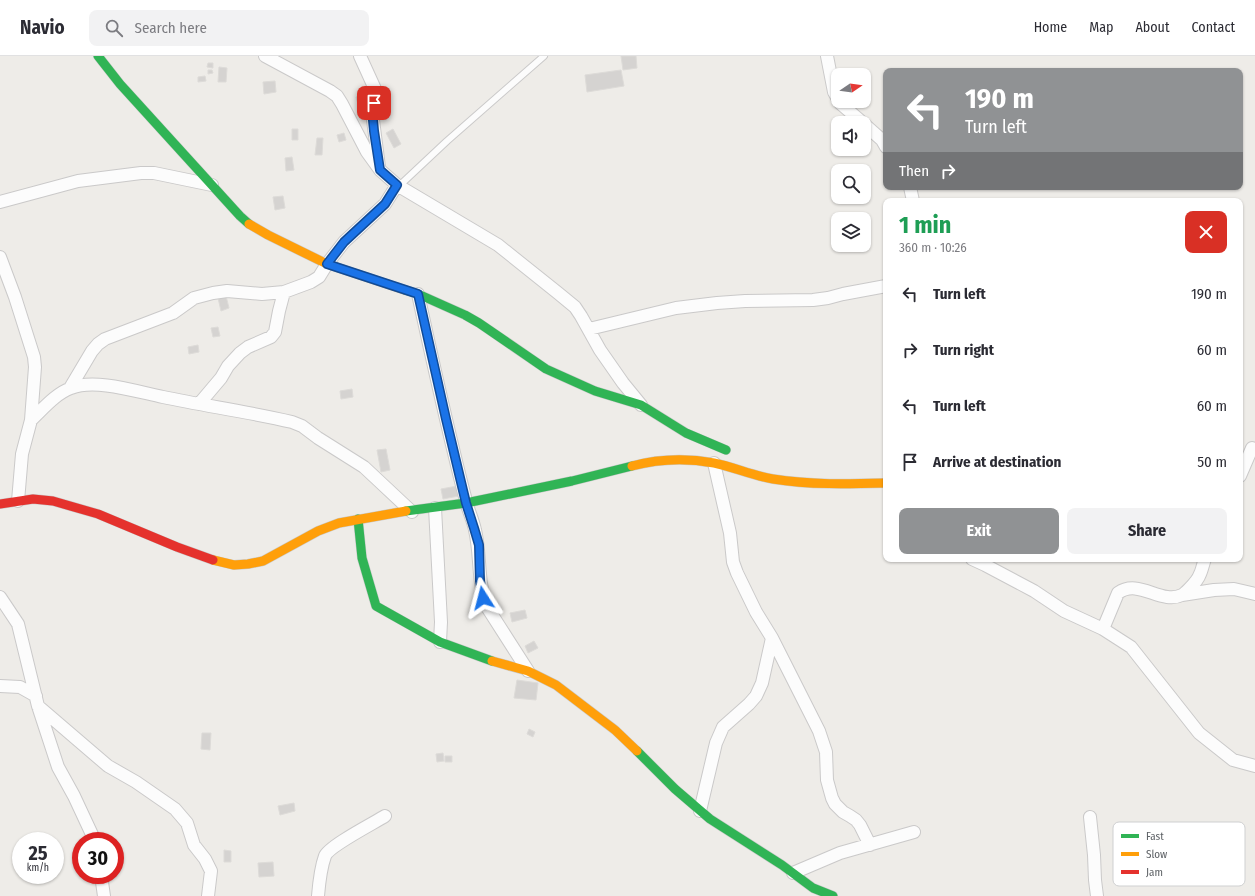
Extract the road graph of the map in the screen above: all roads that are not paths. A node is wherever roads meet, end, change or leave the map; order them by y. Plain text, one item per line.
1 (98, 56) edge
2 (265, 56) edge
3 (360, 56) edge
4 (544, 56) edge
5 (827, 56) edge
6 (831, 77) edge
7 (845, 108) edge
8 (854, 116) edge
9 (871, 131) edge
10 (883, 142) edge
11 (380, 170) junction
12 (398, 185) junction
13 (214, 186) junction
14 (0, 202) edge
15 (0, 257) edge
16 (327, 264) junction
17 (883, 287) edge
18 (284, 292) junction
19 (418, 294) junction
20 (589, 329) junction
21 (70, 388) junction
22 (199, 404) junction
23 (641, 405) junction
24 (31, 420) junction
25 (1254, 448) edge
26 (1243, 449) edge
27 (726, 450) dead end
28 (714, 463) junction
29 (1243, 470) edge
30 (883, 483) edge
31 (18, 501) junction
32 (466, 503) junction
33 (0, 504) edge
34 (435, 508) junction
35 (412, 512) junction
36 (358, 519) junction
37 (978, 562) edge
38 (1204, 562) edge
39 (1255, 594) edge
40 (1182, 595) junction
41 (0, 597) edge
42 (1103, 629) junction
43 (772, 638) junction
44 (440, 642) junction
45 (528, 671) junction
46 (0, 686) edge
47 (37, 701) junction
48 (1255, 766) edge
49 (700, 811) junction
50 (385, 816) dead end
51 (1090, 817) dead end
52 (91, 832) edge
53 (914, 832) dead end
54 (870, 845) junction
55 (793, 873) junction
56 (102, 884) edge
57 (811, 892) edge
58 (104, 896) edge
59 (208, 896) edge
60 (318, 896) edge
61 (833, 896) edge
62 (1097, 896) edge

1 - 13 street
2 - 11 street
3 - 11 street
4 - 12 lane
5 - 6 street
7 - 8 street
9 - 10 street
11 - 12 street
12 - 16 street
12 - 20 street
13 - 14 street
13 - 16 street
15 - 24 street
16 - 18 street
16 - 19 street
17 - 20 street
18 - 21 street
18 - 22 street
19 - 23 street
19 - 32 street
20 - 23 street
21 - 22 street
21 - 24 street
22 - 35 street
23 - 27 street
24 - 31 street
25 - 26 street
25 - 29 street
28 - 30 street
28 - 32 street
28 - 43 street
31 - 33 street
31 - 36 street
32 - 34 street
32 - 45 street
34 - 35 street
34 - 44 street
35 - 36 street
36 - 44 street
37 - 42 street
38 - 40 street
39 - 40 street
40 - 42 street
41 - 47 street
42 - 48 street
43 - 49 street
43 - 54 street
44 - 45 street
45 - 49 street
46 - 47 street
47 - 52 street
47 - 59 street
49 - 55 street
50 - 60 street
51 - 62 street
53 - 54 street
54 - 55 street
55 - 57 street
56 - 58 street
57 - 61 street

